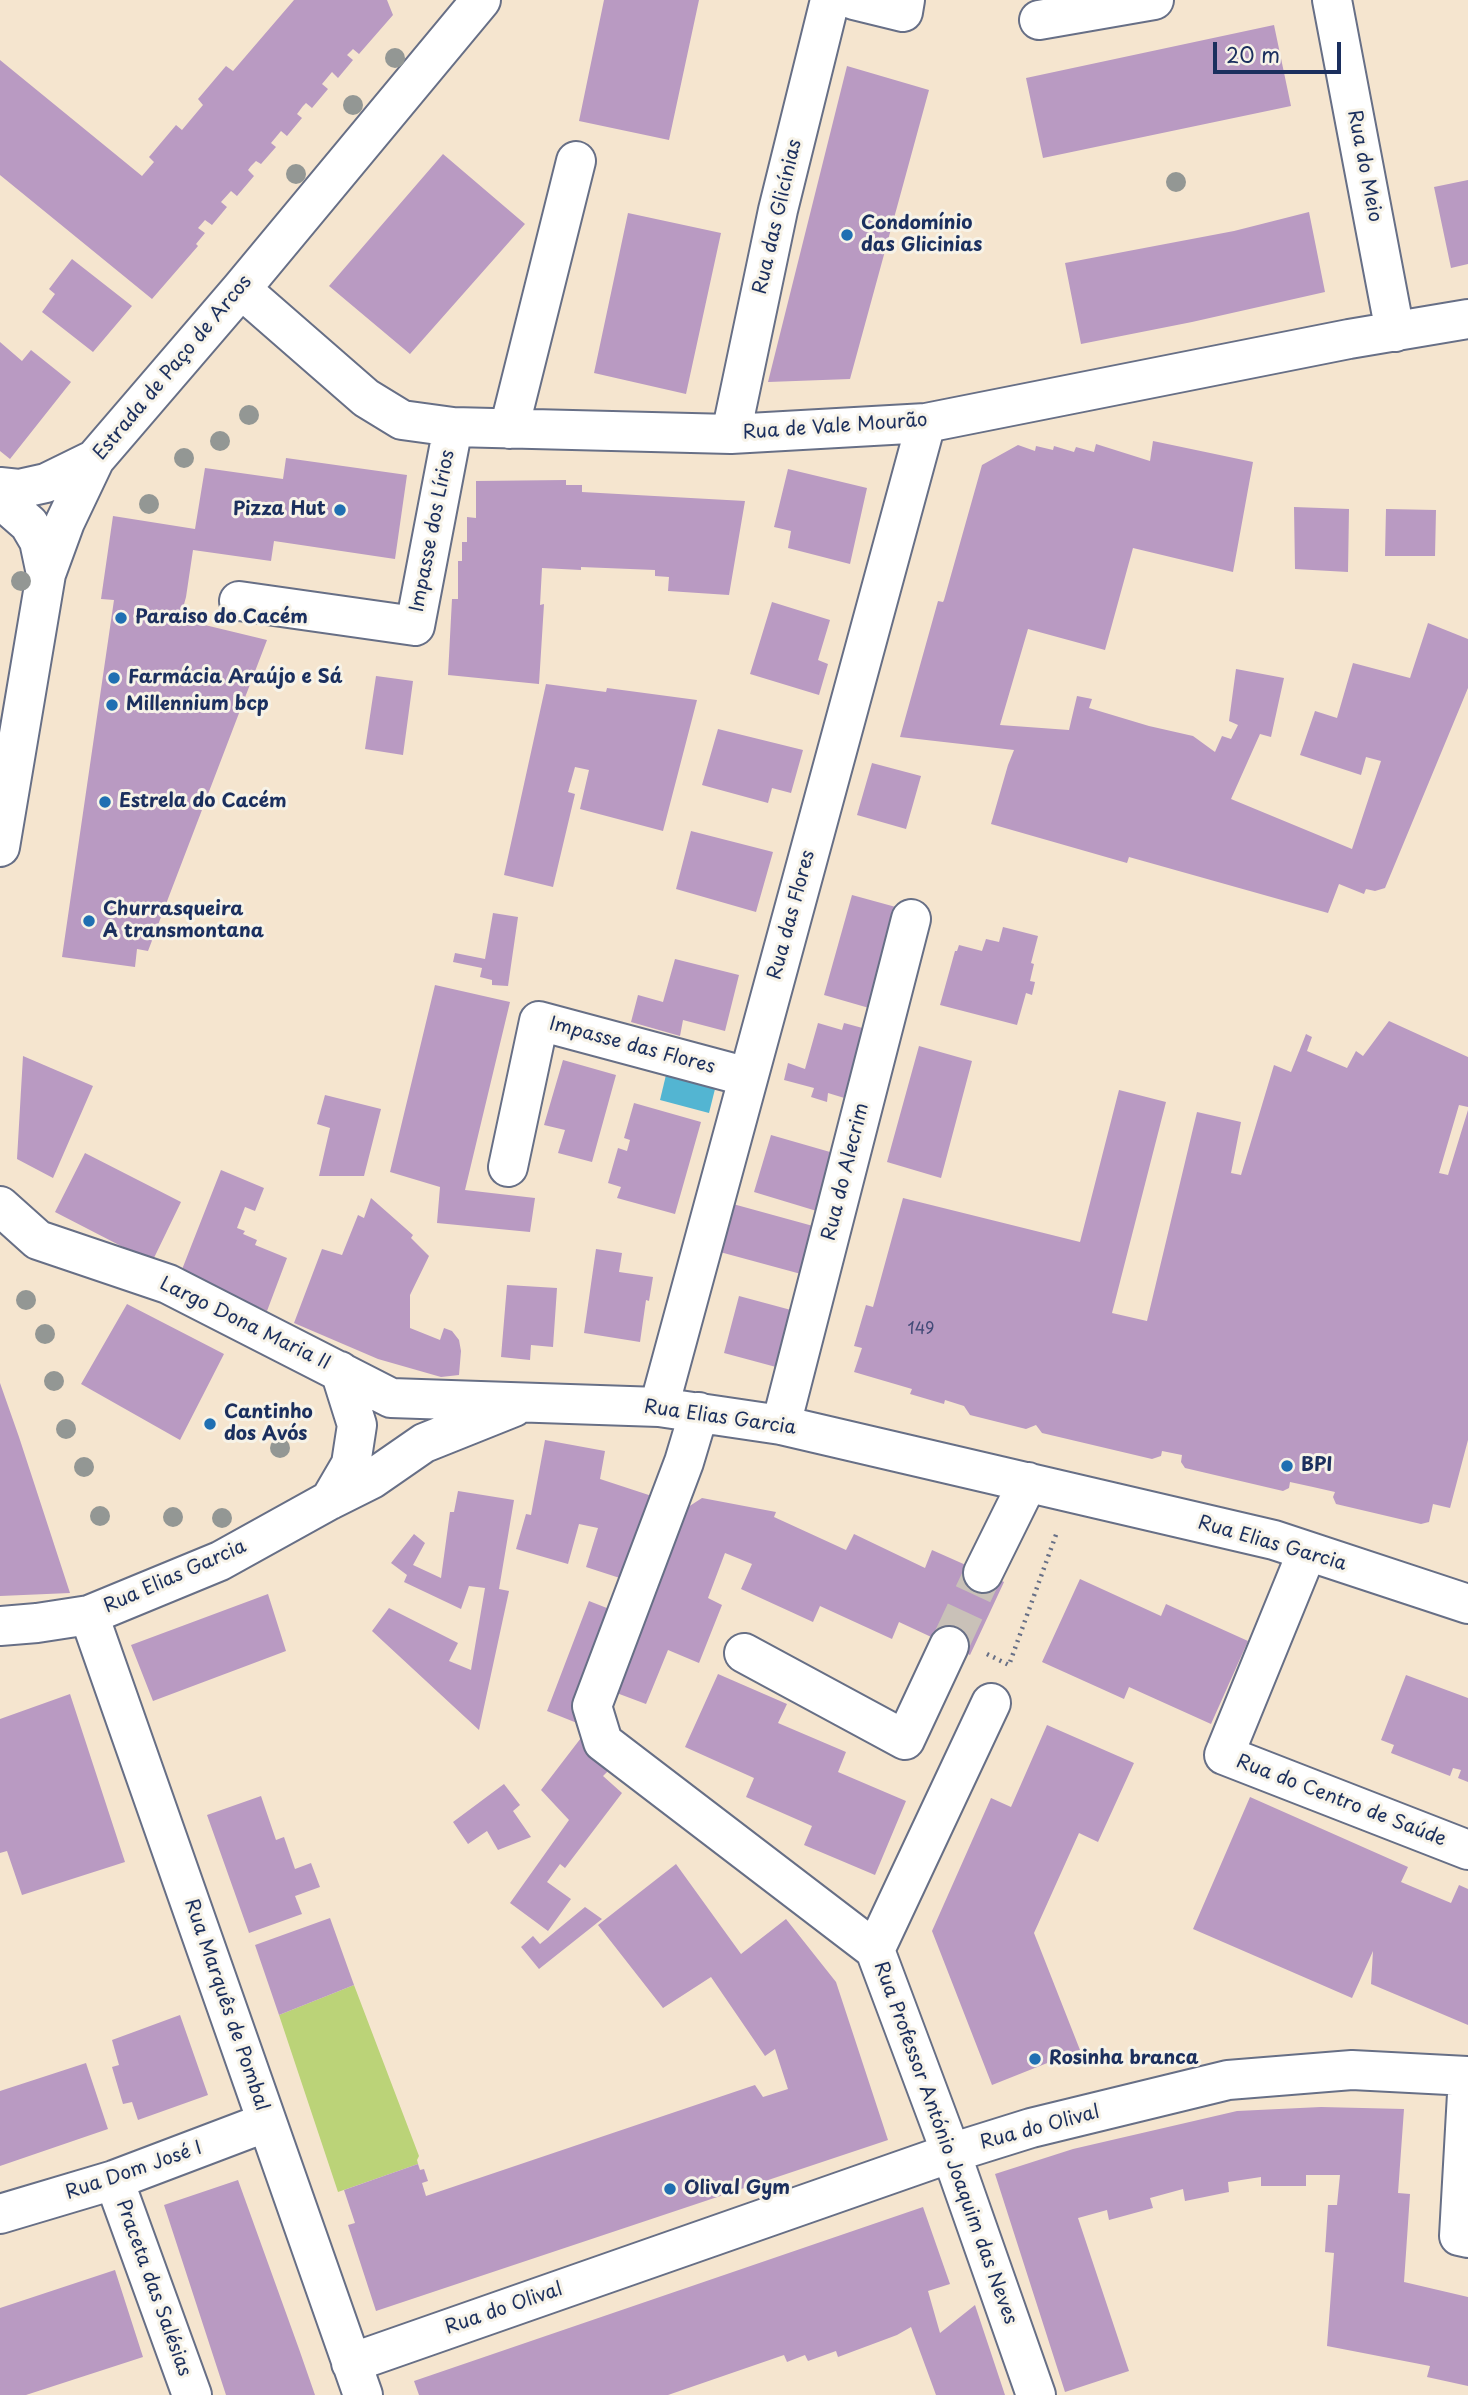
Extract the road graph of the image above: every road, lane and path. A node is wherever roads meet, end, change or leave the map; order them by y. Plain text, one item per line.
1 (481, 0) edge
2 (830, 0) edge
3 (854, 0) edge
4 (905, 0) edge
5 (1154, 0) edge
6 (1332, 0) edge
7 (1039, 20) dead end
8 (576, 161) dead end
9 (241, 289) junction
10 (1468, 319) edge
11 (1395, 332) junction
12 (926, 423) junction
13 (453, 427) junction
14 (509, 429) junction
15 (731, 434) junction
16 (95, 458) junction
17 (0, 487) edge
18 (0, 499) edge
19 (46, 574) junction
20 (239, 601) dead end
21 (0, 847) edge
22 (911, 919) dead end
23 (748, 1077) junction
24 (508, 1167) dead end
25 (0, 1206) edge
26 (340, 1371) junction
27 (526, 1402) junction
28 (659, 1407) junction
29 (699, 1412) junction
30 (781, 1425) junction
31 (1027, 1482) junction
32 (1071, 1493) junction
33 (330, 1500) junction
34 (1307, 1552) junction
35 (983, 1573) tunnel mouth
36 (1466, 1597) edge
37 (89, 1615) junction
38 (0, 1626) edge
39 (949, 1646) tunnel mouth
40 (744, 1653) dead end
41 (1009, 1665) dead end
42 (991, 1703) dead end
43 (1468, 1850) edge
44 (875, 1950) junction
45 (1468, 2076) edge
46 (267, 2122) junction
47 (951, 2153) junction
48 (114, 2180) junction
49 (0, 2214) edge
50 (1468, 2238) edge
51 (357, 2379) edge
52 (192, 2395) edge
53 (1036, 2395) edge

1 - 9 street, Estrada de Paço de Arcos
2 - 15 street, Rua das Glicínias
3 - 4 street
5 - 7 street
6 - 11 street, Rua do Meio
8 - 14 street
9 - 13 street, Rua de Vale Mourão
9 - 16 street, Estrada de Paço de Arcos
10 - 11 street, Rua de Vale Mourão
11 - 12 street, Rua de Vale Mourão
12 - 15 street, Rua de Vale Mourão
12 - 23 street, Rua das Flores
13 - 14 street, Rua de Vale Mourão
13 - 20 street, Impasse dos Lírios
14 - 15 street, Rua de Vale Mourão
16 - 17 street
16 - 19 street, Estrada de Paço de Arcos
18 - 19 street
19 - 21 street, Estrada de Paço de Arcos
22 - 30 street, Rua do Alecrim
23 - 24 street, Impasse das Flores
23 - 28 street, Rua das Flores
25 - 26 street, Largo Dona Maria II
26 - 27 street, Largo Dona Maria II
26 - 33 street, Largo Dona Maria II
27 - 28 street, Rua Elias Garcia
27 - 33 street, Rua Elias Garcia
28 - 29 street, Rua Elias Garcia
29 - 30 street, Rua Elias Garcia
29 - 44 street, Rua Professor António Joaquim das Neves
30 - 31 street, Rua Elias Garcia
31 - 32 street, Rua Elias Garcia
31 - 35 street
32 - 34 street, Rua Elias Garcia
32 - 41 path
33 - 37 street, Rua Elias Garcia
34 - 36 street, Rua Elias Garcia
34 - 43 street, Rua do Centro de Saúde
37 - 38 street, Rua Elias Garcia
37 - 46 street, Rua Marquês de Pombal
39 - 40 street
42 - 44 street
44 - 47 street, Rua Professor António Joaquim das Neves
45 - 47 street, Rua do Olival
45 - 50 street
46 - 48 street, Rua Dom José I
46 - 51 street, Rua Marquês de Pombal
47 - 51 street, Rua do Olival
47 - 53 street, Rua Professor António Joaquim das Neves
48 - 49 street, Rua Dom José I
48 - 52 street, Praceta das Salésias

